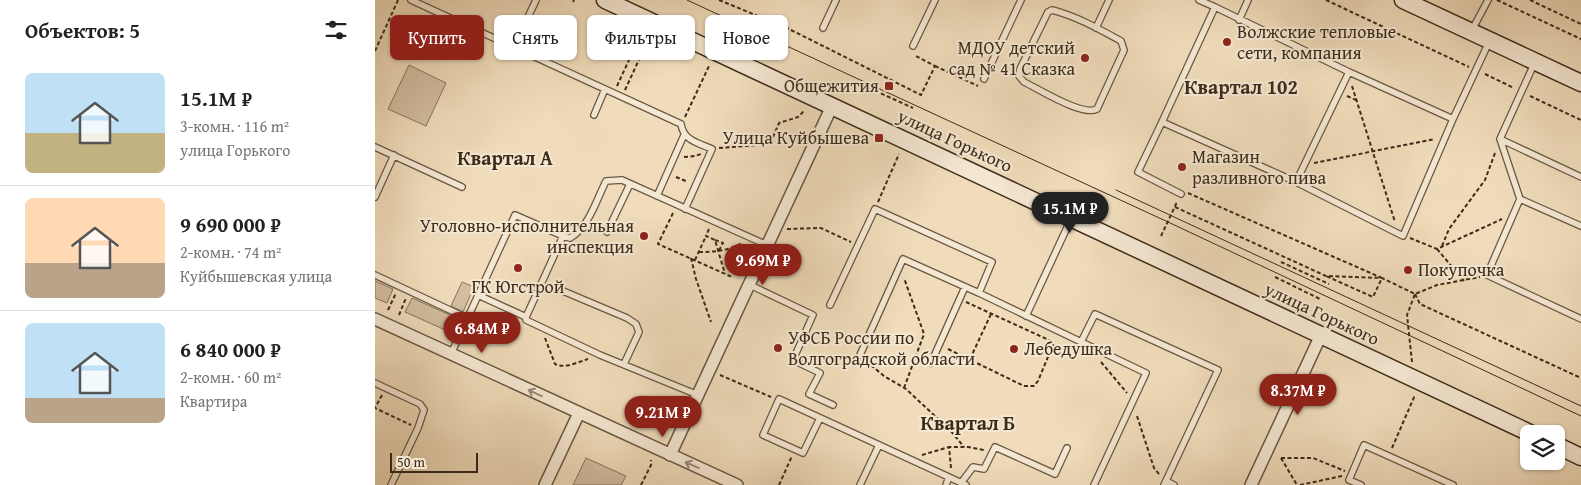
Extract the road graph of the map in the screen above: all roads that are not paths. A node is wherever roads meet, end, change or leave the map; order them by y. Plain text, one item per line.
1 (411, 0) edge
2 (536, 0) edge
3 (605, 0) edge
4 (836, 0) edge
5 (935, 0) edge
6 (1021, 0) edge
7 (1109, 0) edge
8 (1199, 0) edge
9 (1248, 0) edge
10 (1403, 0) edge
11 (1488, 0) edge
12 (1215, 7) junction
13 (529, 15) edge
14 (1239, 20) junction
15 (823, 28) dead end
16 (1096, 28) junction
17 (1471, 32) junction
18 (494, 38) edge
19 (1490, 40) junction
20 (913, 46) road end
21 (542, 60) edge
22 (1535, 62) junction
23 (1349, 74) junction
24 (985, 79) road end
25 (1581, 83) edge
26 (605, 89) junction
27 (832, 99) junction
28 (594, 115) dead end
29 (1453, 119) junction
30 (1162, 122) junction
31 (684, 135) junction
32 (1500, 139) junction
33 (375, 146) edge
34 (394, 155) junction
35 (1581, 178) edge
36 (1296, 182) junction
37 (630, 184) junction
38 (462, 187) dead end
39 (1181, 194) road end
40 (375, 196) edge
41 (657, 196) junction
42 (1521, 199) junction
43 (685, 209) junction
44 (1071, 217) junction
45 (1581, 226) edge
46 (607, 232) dead end
47 (563, 236) junction
48 (767, 245) junction
49 (375, 275) edge
50 (749, 285) junction
51 (965, 287) junction
52 (563, 291) dead end
53 (979, 293) junction
54 (478, 295) junction
55 (830, 305) dead end
56 (1027, 316) junction
57 (525, 317) junction
58 (467, 318) junction
59 (375, 319) edge
60 (1581, 319) edge
61 (1321, 335) junction
62 (1081, 342) junction
63 (451, 354) junction
64 (860, 355) road end
65 (931, 363) dead end
66 (624, 364) junction
67 (375, 383) edge
68 (698, 395) junction
69 (833, 405) dead end
70 (579, 413) junction
71 (820, 418) junction
72 (1520, 428) edge
73 (879, 445) junction
74 (1067, 448) dead end
75 (1565, 449) edge
76 (670, 455) junction
77 (1581, 456) edge
78 (950, 478) junction
79 (1165, 483) edge
80 (964, 484) edge
81 (391, 485) edge
82 (545, 485) edge
83 (737, 485) edge
84 (860, 485) edge
85 (946, 485) edge
86 (1093, 485) edge
87 (1174, 485) edge
88 (1251, 485) edge
89 (1361, 485) edge
90 (1453, 485) edge

1 - 18 lane
2 - 13 lane
3 - 27 street, улица Горького
4 - 15 lane
5 - 20 lane
6 - 24 lane
7 - 16 lane
8 - 12 lane
9 - 14 lane
10 - 17 street
11 - 17 lane
12 - 14 lane
12 - 30 lane
14 - 23 lane
16 - 16 lane
17 - 19 street
19 - 22 street
19 - 29 lane
21 - 26 lane
22 - 25 street
22 - 32 lane
23 - 29 lane
23 - 36 lane
26 - 28 lane
26 - 31 lane
27 - 44 street, улица Горького
27 - 48 street
29 - 36 lane
30 - 36 lane
30 - 39 lane
31 - 41 lane
31 - 43 lane
32 - 35 lane
32 - 42 lane
33 - 34 lane
34 - 38 lane
34 - 40 lane
37 - 41 lane
37 - 46 lane
37 - 47 lane
41 - 43 lane
42 - 45 lane
42 - 60 lane
43 - 48 lane
44 - 56 lane
44 - 61 street, улица Горького
47 - 54 lane
47 - 57 lane
48 - 50 street
49 - 58 lane
50 - 68 street
50 - 69 lane
51 - 53 lane
51 - 64 lane
51 - 65 lane
52 - 66 lane
53 - 55 lane
53 - 56 lane
54 - 57 lane
54 - 58 lane
56 - 62 lane
57 - 66 lane
58 - 63 lane
59 - 63 street
61 - 72 street, улица Горького
61 - 88 street
62 - 79 lane
62 - 86 lane
70 -> 63 street
66 - 68 lane
67 - 81 lane
68 - 76 street
70 - 76 street
70 - 82 street
71 - 71 lane
71 - 73 lane
73 - 78 lane
73 - 84 lane
74 - 80 lane
75 - 77 street
83 -> 76 street
78 - 80 lane
78 - 85 lane
79 - 87 lane
89 - 90 lane

